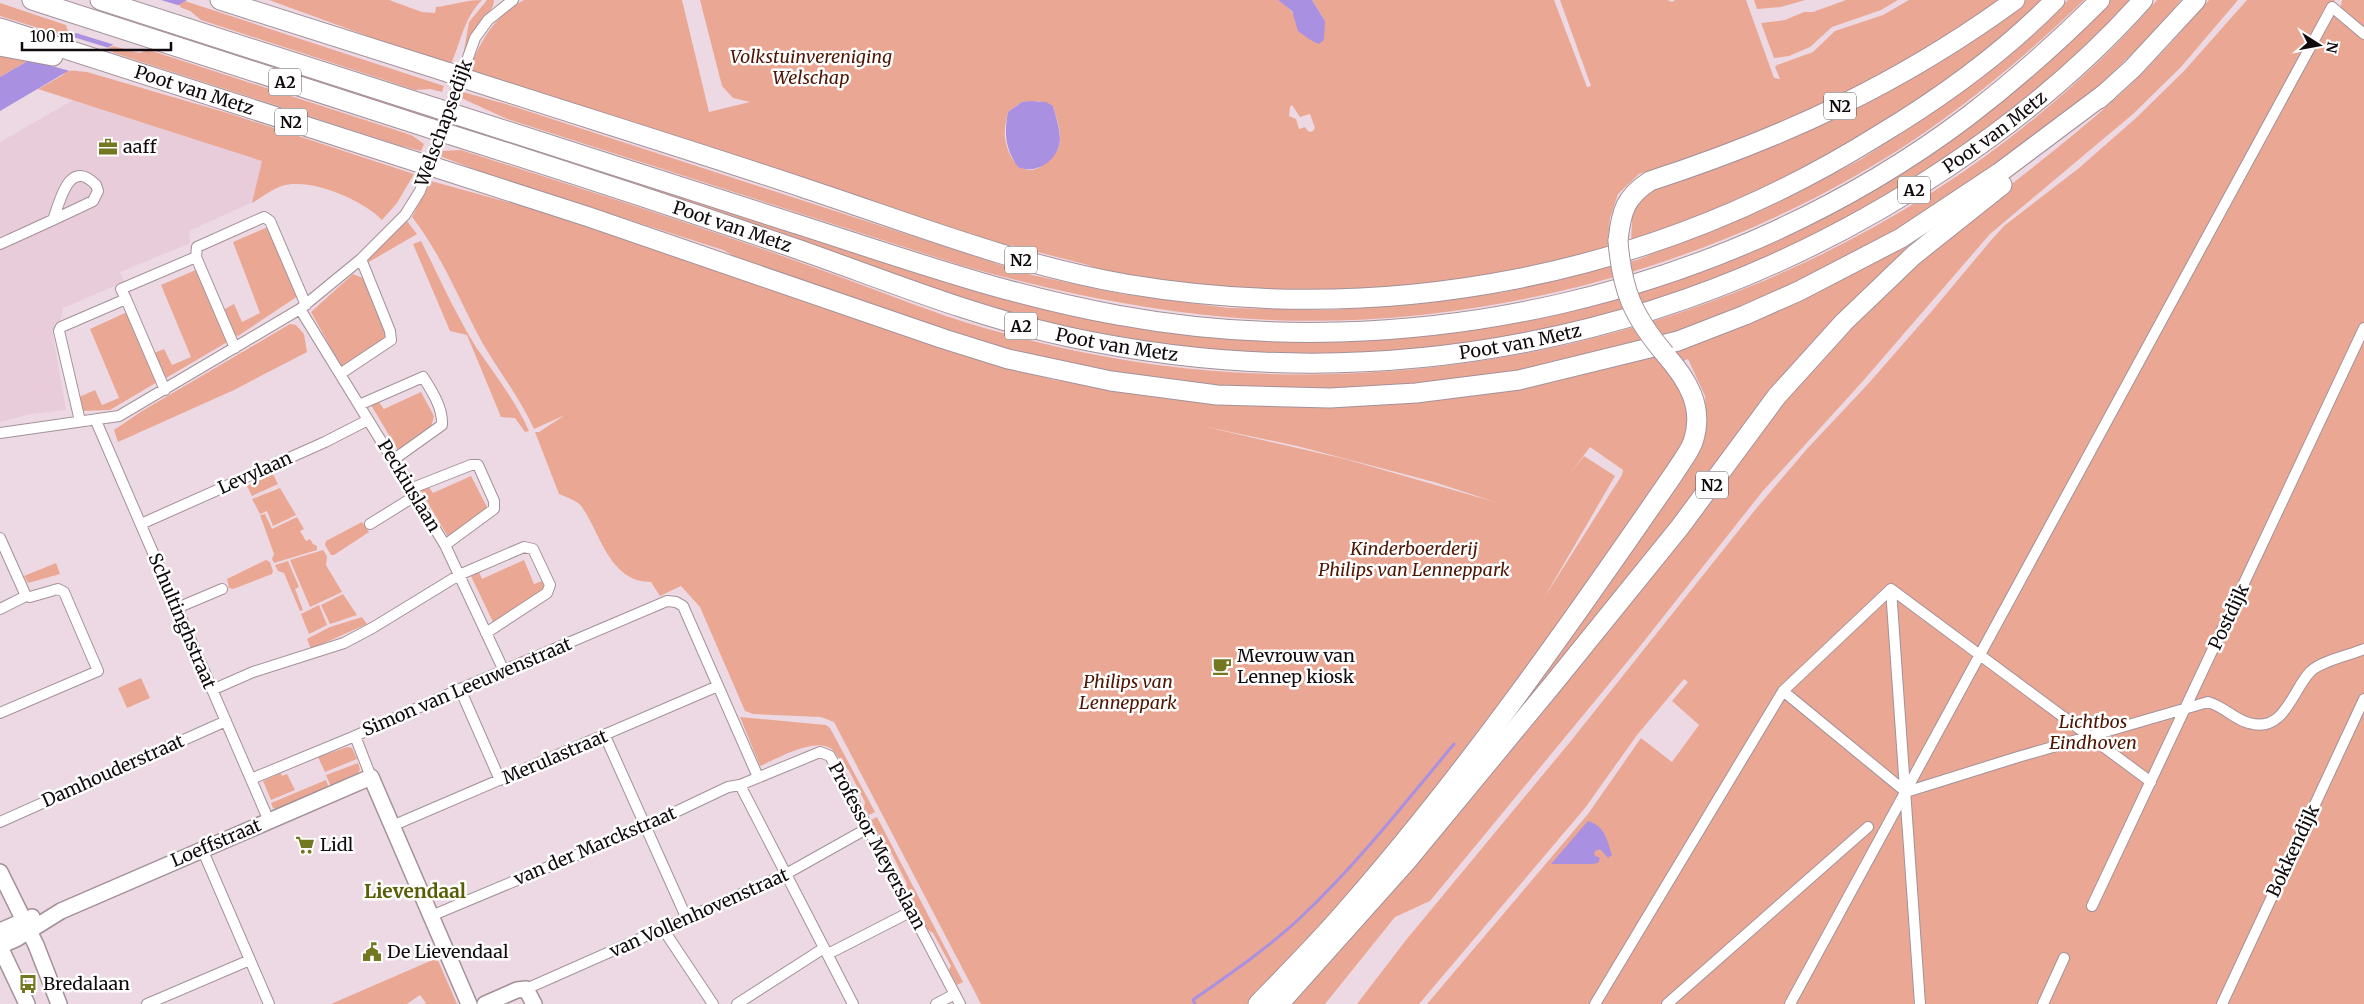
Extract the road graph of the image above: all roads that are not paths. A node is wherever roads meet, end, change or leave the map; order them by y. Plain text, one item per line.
1 (32, 0) edge
2 (220, 0) edge
3 (2015, 0) edge
4 (2055, 0) edge
5 (2100, 0) edge
6 (2196, 0) edge
7 (108, 2) edge
8 (506, 2) edge
9 (2335, 4) edge
10 (2137, 7) edge
11 (0, 28) edge
12 (2364, 34) edge
13 (0, 46) edge
14 (43, 48) junction
15 (2107, 92) junction
16 (53, 220) junction
17 (0, 244) edge
18 (196, 257) junction
19 (361, 260) junction
20 (126, 300) junction
21 (303, 307) junction
22 (2364, 328) edge
23 (235, 348) junction
24 (340, 374) junction
25 (165, 390) junction
26 (359, 405) junction
27 (368, 420) junction
28 (80, 421) junction
29 (96, 421) junction
30 (0, 433) edge
31 (393, 460) junction
32 (413, 493) junction
33 (141, 524) junction
34 (370, 524) dead end
35 (0, 538) edge
36 (445, 545) junction
37 (459, 575) junction
38 (222, 589) dead end
39 (1891, 589) junction
40 (26, 596) junction
41 (177, 608) junction
42 (0, 609) edge
43 (486, 633) junction
44 (2364, 649) edge
45 (1981, 654) junction
46 (504, 671) junction
47 (718, 686) junction
48 (460, 689) junction
49 (212, 690) junction
50 (1783, 691) junction
51 (2364, 699) edge
52 (2186, 708) junction
53 (0, 713) edge
54 (226, 720) junction
55 (355, 736) junction
56 (605, 736) junction
57 (2090, 736) junction
58 (371, 777) junction
59 (758, 777) junction
60 (251, 779) junction
61 (500, 780) junction
62 (2151, 782) junction
63 (740, 785) junction
64 (1906, 792) junction
65 (269, 821) junction
66 (0, 822) edge
67 (392, 826) junction
68 (646, 826) junction
69 (1868, 827) dead end
70 (868, 828) junction
71 (202, 849) junction
72 (0, 872) edge
73 (786, 874) junction
74 (2092, 906) dead end
75 (912, 911) junction
76 (1352, 914) junction
77 (431, 916) junction
78 (686, 919) junction
79 (27, 925) junction
80 (664, 929) junction
81 (0, 931) edge
82 (0, 947) edge
83 (826, 951) junction
84 (2064, 958) dead end
85 (250, 960) junction
86 (526, 989) junction
87 (955, 994) junction
88 (28, 1004) edge
89 (59, 1004) edge
90 (147, 1004) edge
91 (270, 1004) edge
92 (469, 1004) edge
93 (485, 1004) edge
94 (534, 1004) edge
95 (713, 1004) edge
96 (737, 1004) edge
97 (853, 1004) edge
98 (936, 1004) edge
99 (960, 1004) edge
100 (1258, 1004) edge
101 (1279, 1004) edge
102 (1595, 1004) edge
103 (1667, 1004) edge
104 (1790, 1004) edge
105 (1920, 1004) edge
106 (2043, 1004) edge
107 (2222, 1004) edge

1 - 10 highway, Poot van Metz / A2
2 - 4 highway, N2
3 - 76 highway, N2, bridge
5 - 7 highway, Poot van Metz / A2
6 - 15 highway, N2
8 - 19 street, Welschapsedijk
9 - 12 street
9 - 45 street
11 - 14 highway, Poot van Metz / N2
13 - 14 highway, N2
14 - 15 highway, Poot van Metz / N2
15 - 76 highway, N2
16 - 16 street
16 - 17 street
18 - 20 street
18 - 21 street
18 - 23 street
19 - 21 street, Welschapsedijk
19 - 24 street
20 - 25 street
20 - 28 street
21 - 23 street, Welschapsedijk
21 - 24 street, Peckiuslaan
22 - 52 street, Postdijk
23 - 25 street, Welschapsedijk
24 - 26 street, Peckiuslaan
25 - 29 street, Welschapsedijk
26 - 27 street, Peckiuslaan
26 - 31 street
27 - 31 street, Peckiuslaan
27 - 33 street, Levylaan
28 - 29 street, Welschapsedijk
28 - 30 street, Welschapsedijk
29 - 33 street, Schultinghstraat
31 - 32 street, Peckiuslaan
32 - 34 street
32 - 36 street, Peckiuslaan
32 - 36 street
33 - 41 street, Schultinghstraat
35 - 40 street
36 - 37 street, Peckiuslaan
37 - 43 street, Peckiuslaan
37 - 43 street
37 - 49 street
38 - 41 street
39 - 45 street
39 - 50 street
39 - 64 street
40 - 42 street
40 - 53 street
41 - 49 street, Schultinghstraat
43 - 46 street, Peckiuslaan
44 - 52 street
45 - 57 street
45 - 64 street
46 - 47 street, Simon van Leeuwenstraat
46 - 48 street, Simon van Leeuwenstraat
47 - 56 street, Merulastraat
47 - 59 street
48 - 55 street, Simon van Leeuwenstraat
48 - 61 street
49 - 54 street, Schultinghstraat
50 - 64 street
50 - 102 street
51 - 107 street, Bokkendijk
52 - 57 street
52 - 62 street, Postdijk
54 - 60 street, Schultinghstraat
54 - 66 street, Damhouderstraat
55 - 58 street
55 - 60 street, Simon van Leeuwenstraat
56 - 61 street, Merulastraat
56 - 68 street
57 - 62 street
57 - 64 street
58 - 65 street, Loeffstraat
58 - 67 street
59 - 63 street, van der Marckstraat
59 - 70 street, Professor Meyerslaan
60 - 65 street, Schultinghstraat
61 - 67 street, Merulastraat
62 - 74 street, Postdijk
63 - 68 street, van der Marckstraat
63 - 73 street
64 - 104 street
64 - 105 street
65 - 71 street, Loeffstraat
67 - 77 street
68 - 77 street, van der Marckstraat
68 - 78 street
69 - 103 street
70 - 73 street, van Vollenhovenstraat
70 - 75 street, Professor Meyerslaan
71 - 79 street, Loeffstraat
71 - 85 street
72 - 79 street
73 - 78 street, van Vollenhovenstraat
73 - 83 street
75 - 83 street
75 - 87 street, Professor Meyerslaan
76 - 100 highway
76 - 101 highway
77 - 92 street
78 - 80 street, van Vollenhovenstraat
79 - 81 street
79 - 82 street
79 - 89 street
80 - 86 street, van Vollenhovenstraat
80 - 95 street
82 - 88 street
83 - 96 street
83 - 97 street
84 - 106 street
85 - 90 street
85 - 91 street
86 - 93 street
86 - 94 street
87 - 98 street
87 - 99 street, Professor Meyerslaan

